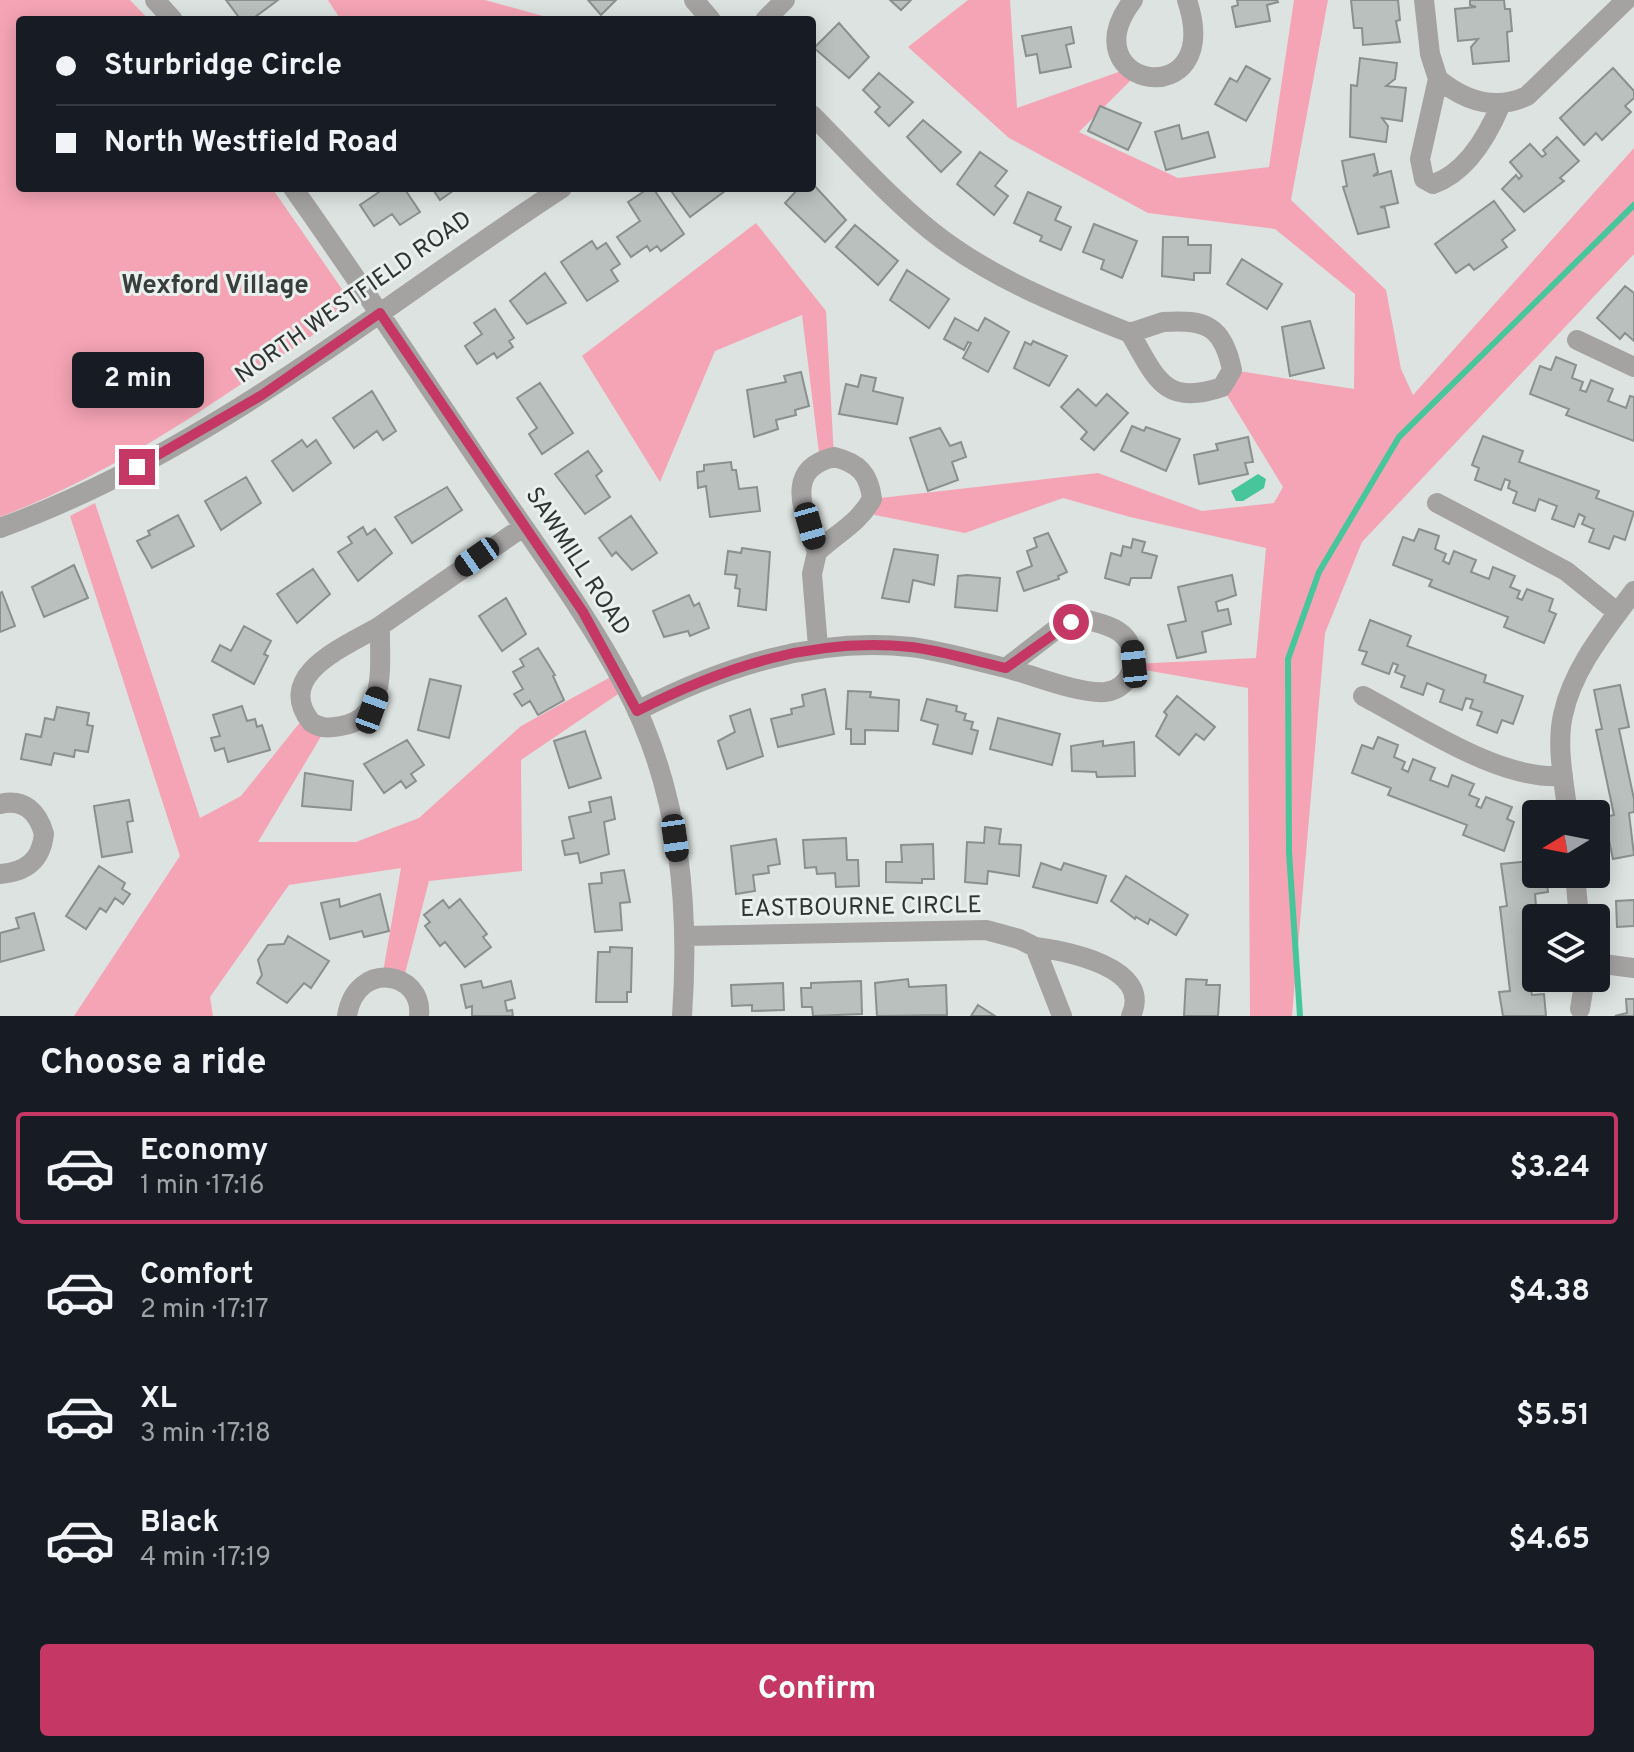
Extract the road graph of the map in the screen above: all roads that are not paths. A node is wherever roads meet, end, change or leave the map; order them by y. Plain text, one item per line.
1 (155, 0) edge
2 (694, 0) edge
3 (785, 0) edge
4 (1133, 0) edge
5 (1187, 0) edge
6 (1424, 0) edge
7 (1626, 0) edge
8 (169, 16) edge
9 (708, 16) edge
10 (769, 16) edge
11 (1438, 79) junction
12 (1501, 104) junction
13 (816, 119) edge
14 (296, 192) edge
15 (556, 192) edge
16 (380, 313) junction
17 (1130, 333) junction
18 (1577, 340) dead end
19 (1634, 367) edge
20 (1437, 503) dead end
21 (523, 527) junction
22 (0, 528) edge
23 (817, 552) junction
24 (1634, 591) edge
25 (1618, 613) junction
26 (380, 626) junction
27 (818, 647) junction
28 (1006, 668) junction
29 (1363, 696) dead end
30 (637, 711) junction
31 (1563, 776) junction
32 (1566, 800) edge
33 (0, 804) edge
34 (0, 874) edge
35 (685, 936) junction
36 (1035, 947) junction
37 (1610, 965) edge
38 (1634, 968) edge
39 (1583, 992) edge
40 (1580, 1009) dead end
41 (347, 1016) edge
42 (419, 1016) edge
43 (682, 1016) edge
44 (1062, 1016) edge
45 (1131, 1016) edge

1 - 8 street
2 - 9 street
3 - 10 street
4 - 5 street
6 - 11 street
7 - 12 street
11 - 12 street
11 - 12 street
13 - 17 street
14 - 16 street, SAWMILL ROAD
15 - 16 street, NORTH WESTFIELD ROAD
16 - 21 street, SAWMILL ROAD
16 - 22 street, NORTH WESTFIELD ROAD
17 - 17 street
18 - 19 street
20 - 25 street
21 - 26 street
21 - 30 street, SAWMILL ROAD
23 - 23 street
23 - 27 street
24 - 25 street
25 - 31 street
26 - 26 street
27 - 28 street
27 - 30 street
28 - 28 street
29 - 31 street
30 - 35 street, SAWMILL ROAD
31 - 32 street
33 - 34 street
35 - 36 street, EASTBOURNE CIRCLE
35 - 43 street, SAWMILL ROAD
36 - 44 street
36 - 45 street, EASTBOURNE CIRCLE
37 - 38 street
39 - 40 street
41 - 42 street

